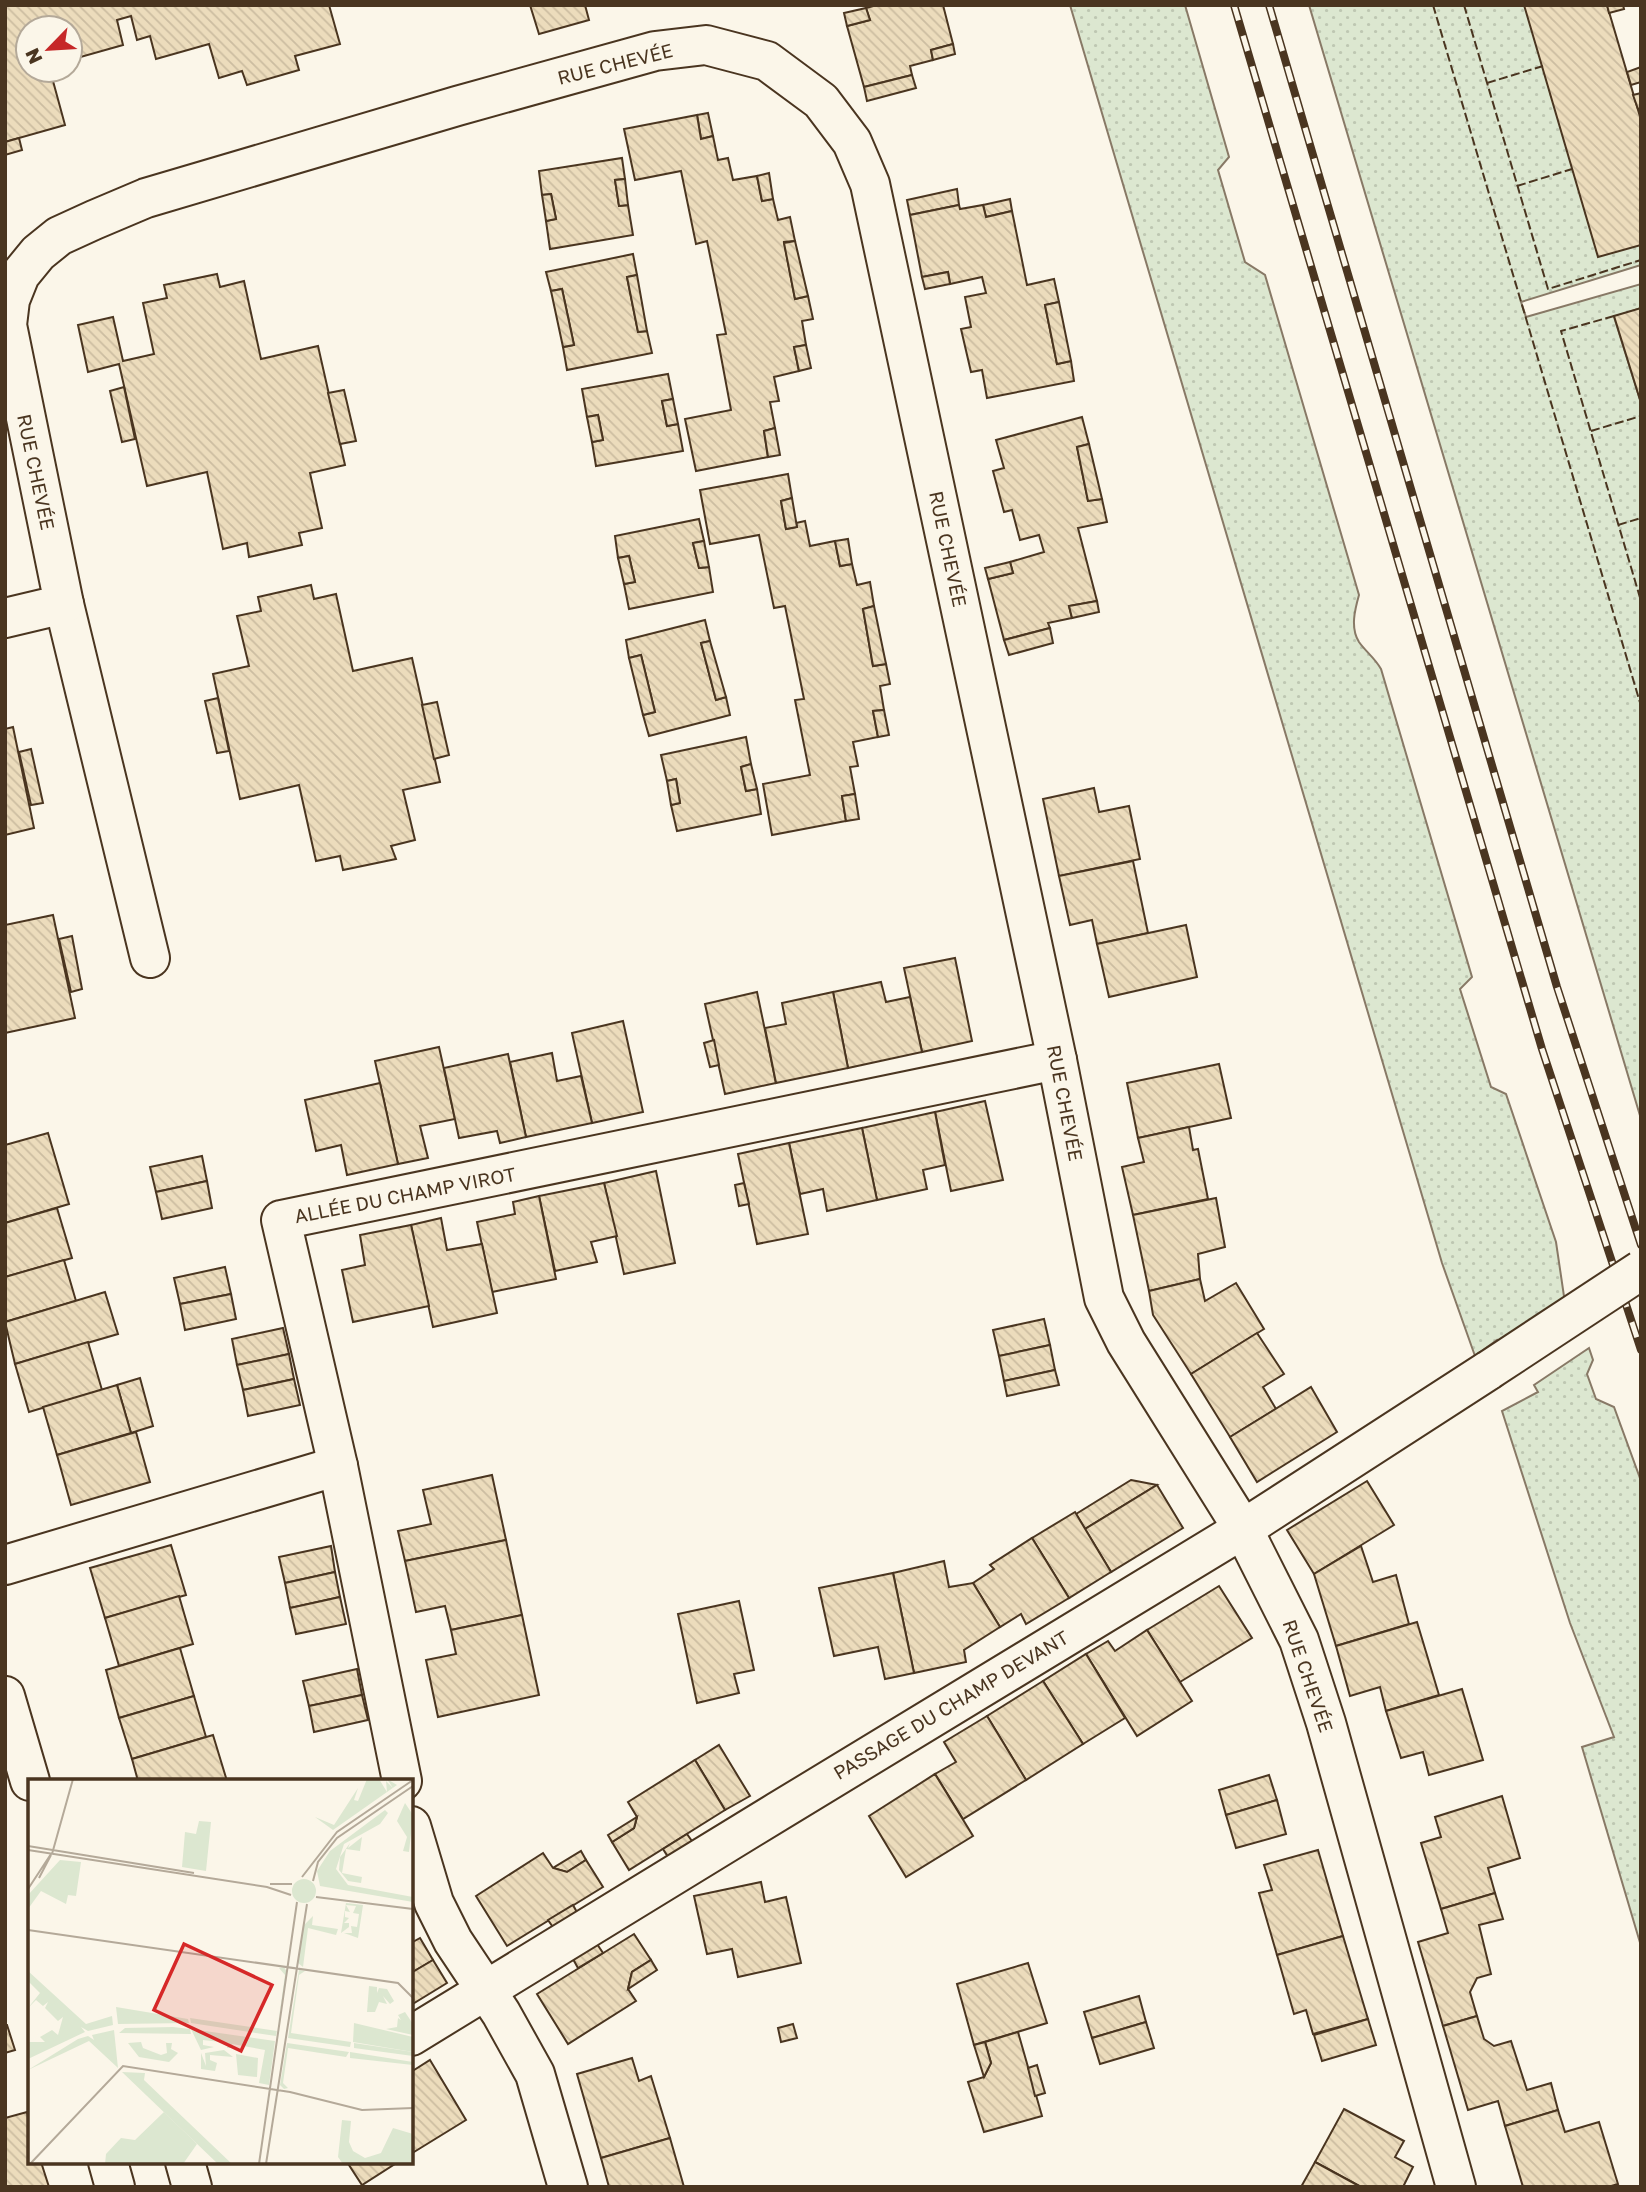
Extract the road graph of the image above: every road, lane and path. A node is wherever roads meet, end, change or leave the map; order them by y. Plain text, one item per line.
1 (64, 604) junction
2 (5, 618) edge
3 (150, 958) dead end
4 (1057, 1060) junction
5 (1641, 1270) edge
6 (338, 1466) junction
7 (1243, 1529) junction
8 (5, 1565) edge
9 (5, 1696) edge
10 (398, 1764) edge
11 (29, 1779) edge
12 (413, 1833) edge
13 (486, 1990) junction
14 (413, 2035) edge
15 (108, 2164) edge
16 (186, 2164) edge
17 (115, 2187) edge
18 (192, 2187) edge
19 (568, 2187) edge
20 (1456, 2187) edge

1 - 2 street
1 - 3 street, RUE CHEVÉE
1 - 4 street, RUE CHEVÉE
4 - 6 street, ALLÉE DU CHAMP VIROT
4 - 7 street, RUE CHEVÉE
5 - 7 street, PASSAGE DU CHAMP DEVANT, bridge
6 - 8 street
6 - 10 street, ALLÉE DU CHAMP VIROT
7 - 13 street, PASSAGE DU CHAMP DEVANT
7 - 20 street, RUE CHEVÉE
9 - 11 street
12 - 13 street
13 - 14 street, PASSAGE DU CHAMP DEVANT
13 - 19 street
15 - 17 street
16 - 18 street

